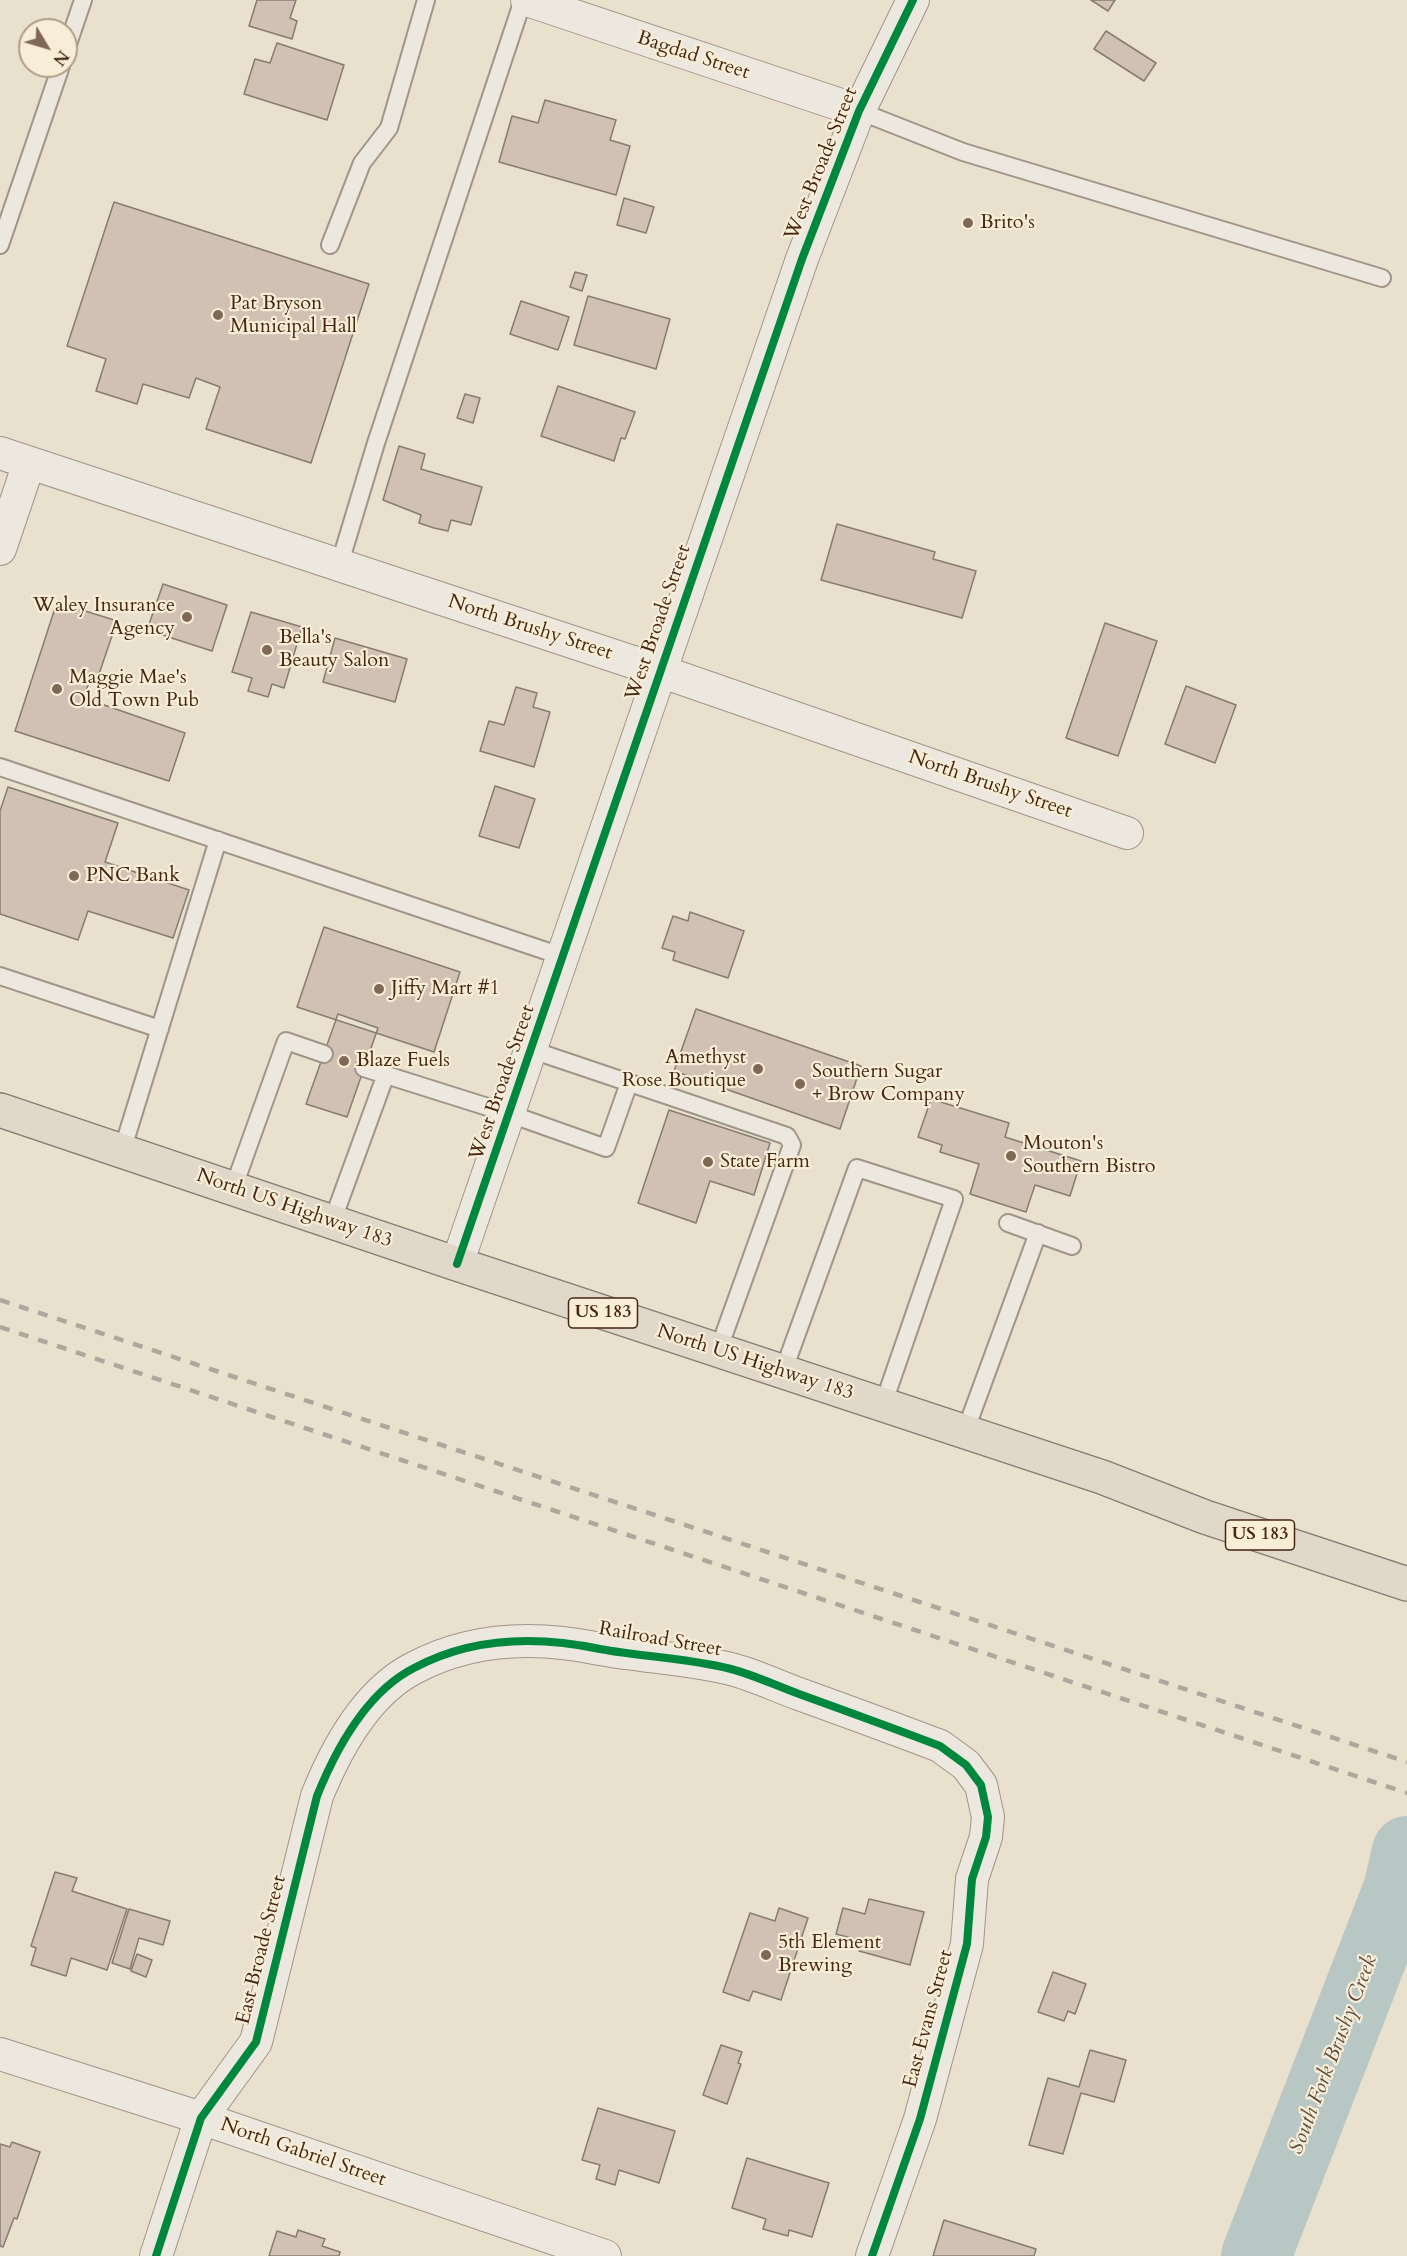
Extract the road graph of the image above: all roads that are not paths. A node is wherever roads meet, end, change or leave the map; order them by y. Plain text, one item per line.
1 (83, 0) edge
2 (426, 0) edge
3 (523, 0) edge
4 (527, 0) edge
5 (913, 0) edge
6 (77, 18) edge
7 (57, 78) edge
8 (859, 111) junction
9 (0, 245) edge
10 (330, 245) dead end
11 (1382, 278) dead end
12 (0, 453) edge
13 (29, 463) junction
14 (0, 549) edge
15 (339, 566) junction
16 (660, 671) junction
17 (0, 767) edge
18 (1126, 832) dead end
19 (218, 840) junction
20 (564, 957) junction
21 (0, 976) edge
22 (160, 1029) junction
23 (532, 1050) junction
24 (324, 1054) dead end
25 (364, 1068) dead end
26 (386, 1074) junction
27 (629, 1083) junction
28 (0, 1110) edge
29 (510, 1114) junction
30 (122, 1151) junction
31 (233, 1189) junction
32 (332, 1222) junction
33 (1008, 1223) dead end
34 (1038, 1233) junction
35 (1072, 1246) dead end
36 (457, 1264) junction
37 (718, 1351) junction
38 (783, 1372) junction
39 (883, 1405) junction
40 (964, 1432) junction
41 (1407, 1584) edge
42 (387, 1688) joint
43 (981, 1785) joint
44 (0, 2054) edge
45 (201, 2118) junction
46 (156, 2256) edge
47 (605, 2256) edge
48 (872, 2256) edge

1 - 6 lane
2 - 10 lane
3 - 15 lane
4 - 8 street, Bagdad Street
5 - 8 street, West Broade Street
7 - 9 lane
8 - 11 lane
8 - 16 street, West Broade Street
12 - 13 street, North Brushy Street
13 - 14 street
13 - 15 street, North Brushy Street
15 - 16 street, North Brushy Street
16 - 18 street, North Brushy Street
16 - 20 street, West Broade Street
17 - 19 lane
19 - 20 lane
19 - 22 lane
20 - 23 street, West Broade Street
21 - 22 lane
22 - 30 lane
23 - 27 lane
23 - 29 street, West Broade Street
24 - 31 lane
25 - 26 lane
26 - 29 lane
26 - 32 lane
27 - 29 lane
27 - 37 lane
28 - 30 main road, North US Highway 183 / US 183
29 - 36 street, West Broade Street
30 - 31 main road, North US Highway 183 / US 183
31 - 32 main road, North US Highway 183 / US 183
32 - 36 main road, North US Highway 183 / US 183
33 - 34 lane
34 - 35 lane
34 - 40 lane
36 - 37 main road, North US Highway 183 / US 183
37 - 38 main road, North US Highway 183 / US 183
38 - 39 main road, North US Highway 183 / US 183
38 - 39 lane
39 - 40 main road, North US Highway 183 / US 183
40 - 41 main road, North US Highway 183 / US 183
42 - 43 street, Railroad Street
42 - 45 street, East Broade Street
43 - 48 street, East Evans Street
44 - 45 street, North Gabriel Street
45 - 46 street, East Broade Street
45 - 47 street, North Gabriel Street

